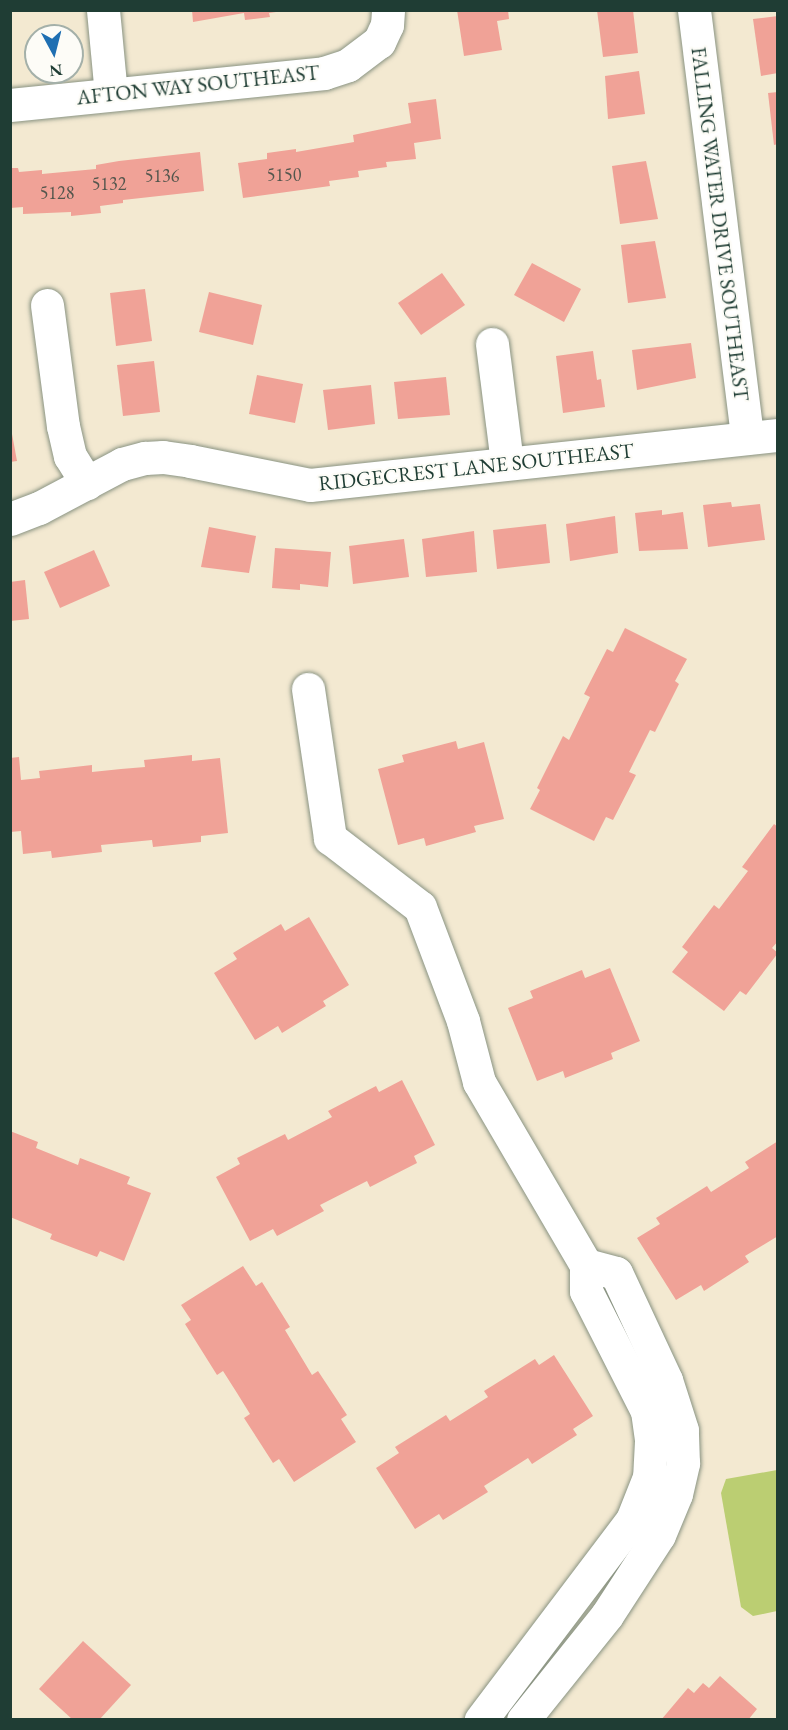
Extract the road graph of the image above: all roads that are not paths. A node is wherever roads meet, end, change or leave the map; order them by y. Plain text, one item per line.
1 (103, 10) edge
2 (388, 10) edge
3 (694, 10) edge
4 (111, 94) junction
5 (10, 105) edge
6 (47, 306) dead end
7 (492, 344) dead end
8 (762, 437) edge
9 (507, 463) junction
10 (87, 483) junction
11 (10, 519) edge
12 (308, 689) dead end
13 (586, 1265) junction
14 (481, 1719) edge
15 (523, 1719) edge

1 - 4 street
2 - 4 street, AFTON WAY SOUTHEAST
3 - 8 street, FALLING WATER DRIVE SOUTHEAST
4 - 5 street, AFTON WAY SOUTHEAST
6 - 10 street
7 - 9 street
8 - 9 street, RIDGECREST LANE SOUTHEAST
9 - 10 street, RIDGECREST LANE SOUTHEAST
10 - 11 street, RIDGECREST LANE SOUTHEAST
12 - 13 street
13 - 14 street
13 - 15 street

